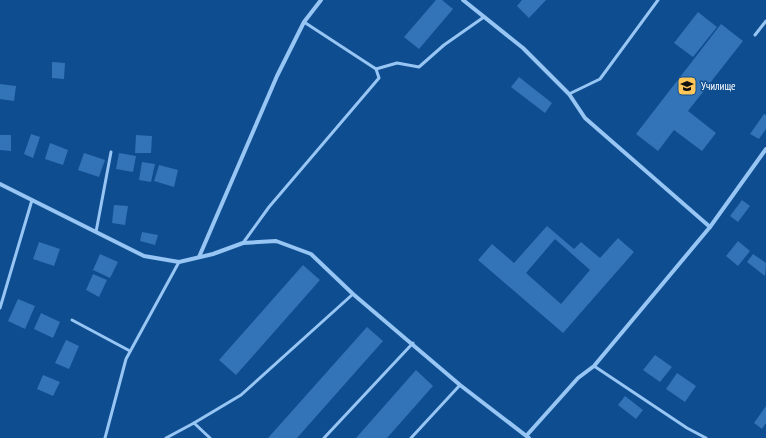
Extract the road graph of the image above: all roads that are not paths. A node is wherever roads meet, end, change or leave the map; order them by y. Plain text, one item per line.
1 (321, 0) edge
2 (463, 0) edge
3 (658, 0) edge
4 (484, 17) junction
5 (766, 21) edge
6 (304, 22) junction
7 (756, 35) dead end
8 (376, 69) junction
9 (569, 94) junction
10 (766, 149) edge
11 (111, 152) dead end
12 (0, 184) edge
13 (32, 200) junction
14 (710, 227) junction
15 (96, 232) junction
16 (243, 243) junction
17 (200, 257) junction
18 (179, 262) junction
19 (353, 294) junction
20 (0, 308) edge
21 (72, 320) dead end
22 (413, 343) junction
23 (130, 351) junction
24 (594, 366) junction
25 (460, 385) junction
26 (194, 423) junction
27 (528, 437) edge
28 (105, 438) edge
29 (166, 438) edge
30 (210, 438) edge
31 (324, 438) edge
32 (411, 438) edge
33 (706, 438) edge

1 - 6 street
2 - 4 street
3 - 9 lane
4 - 8 lane
4 - 9 street
5 - 7 lane
6 - 8 lane
6 - 17 street
8 - 16 lane
9 - 14 street
10 - 14 street
11 - 15 lane
12 - 13 street
13 - 15 street
13 - 20 lane
14 - 24 street
15 - 18 street
16 - 17 street
16 - 19 street
17 - 18 street
18 - 23 lane
19 - 22 street
19 - 26 lane
21 - 23 lane
22 - 25 street
22 - 31 lane
23 - 28 lane
24 - 27 street
24 - 33 lane
25 - 27 street
25 - 32 lane
26 - 29 lane
26 - 30 lane

